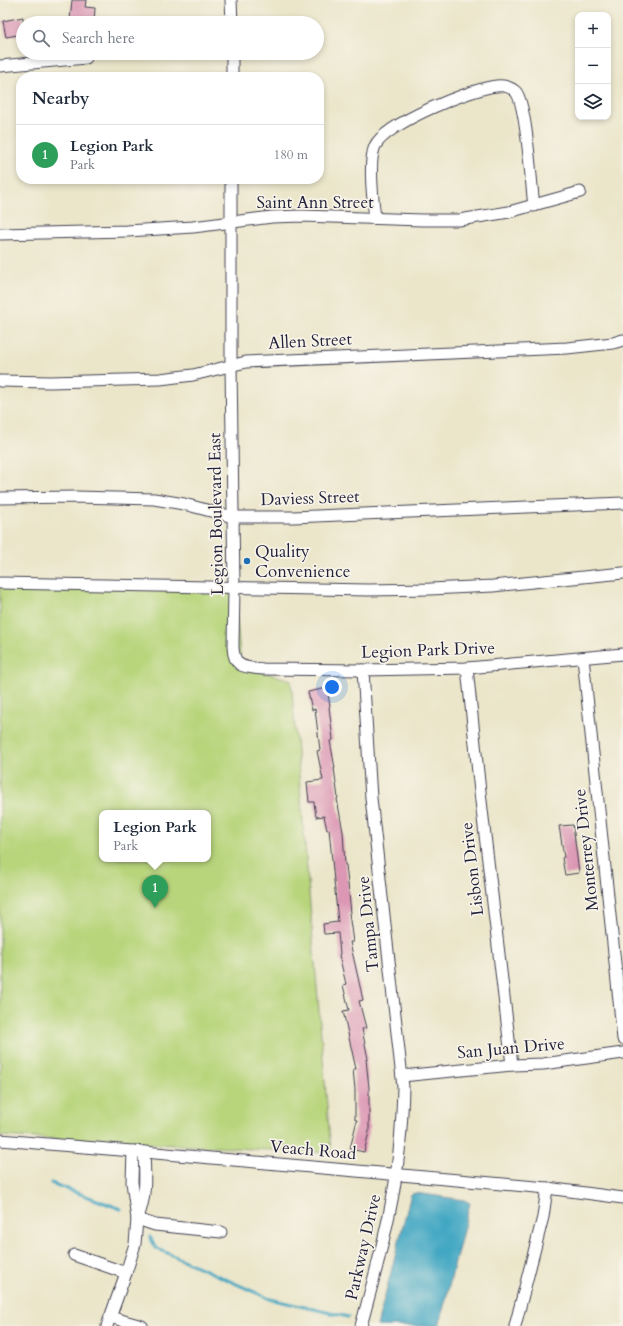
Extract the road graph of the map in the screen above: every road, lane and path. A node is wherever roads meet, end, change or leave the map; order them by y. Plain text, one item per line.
1 (231, 0) edge
2 (232, 16) edge
3 (64, 60) edge
4 (232, 60) edge
5 (0, 66) edge
6 (232, 72) edge
7 (231, 184) edge
8 (580, 192) dead end
9 (534, 206) junction
10 (375, 218) junction
11 (231, 222) junction
12 (0, 234) edge
13 (623, 340) edge
14 (231, 365) junction
15 (0, 381) edge
16 (0, 498) edge
17 (623, 503) edge
18 (233, 517) junction
19 (623, 573) edge
20 (0, 583) edge
21 (234, 587) junction
22 (623, 654) edge
23 (583, 658) junction
24 (236, 662) joint
25 (467, 668) junction
26 (363, 670) junction
27 (623, 1039) edge
28 (623, 1054) edge
29 (512, 1065) junction
30 (402, 1076) junction
31 (0, 1140) edge
32 (133, 1151) junction
33 (144, 1152) junction
34 (396, 1175) junction
35 (547, 1188) junction
36 (623, 1198) edge
37 (137, 1219) junction
38 (221, 1232) dead end
39 (74, 1255) dead end
40 (126, 1273) junction
41 (108, 1321) edge
42 (142, 1326) edge
43 (361, 1326) edge
44 (515, 1326) edge

1 - 2 street
3 - 5 street
4 - 6 street
7 - 11 street, Legion Boulevard East
8 - 9 street, Saint Ann Street
9 - 10 street, Saint Ann Street
9 - 10 street
10 - 11 street, Saint Ann Street
11 - 12 street, Saint Ann Street
11 - 14 street, Legion Boulevard East
13 - 14 street, Allen Street
14 - 15 street, Allen Street
14 - 18 street, Legion Boulevard East
16 - 18 street, Daviess Street
17 - 18 street, Daviess Street
18 - 21 street, Legion Boulevard East
19 - 21 street
20 - 21 street
21 - 24 street, Legion Boulevard East
22 - 23 street, Legion Park Drive
23 - 25 street, Legion Park Drive
23 - 27 street, Monterrey Drive
24 - 26 street, Legion Park Drive
25 - 26 street, Legion Park Drive
25 - 29 street, Lisbon Drive
26 - 30 street, Tampa Drive
28 - 29 street, San Juan Drive
29 - 30 street, San Juan Drive
30 - 34 street, Tampa Drive
31 - 32 street, Veach Road
32 - 33 street, Veach Road
32 - 37 street
33 - 34 street, Veach Road
33 - 37 street
34 - 35 street, Veach Road
34 - 43 street, Parkway Drive
35 - 36 street, Veach Road
35 - 44 street
37 - 38 street
37 - 40 street
39 - 40 street
40 - 41 street
41 - 42 street

